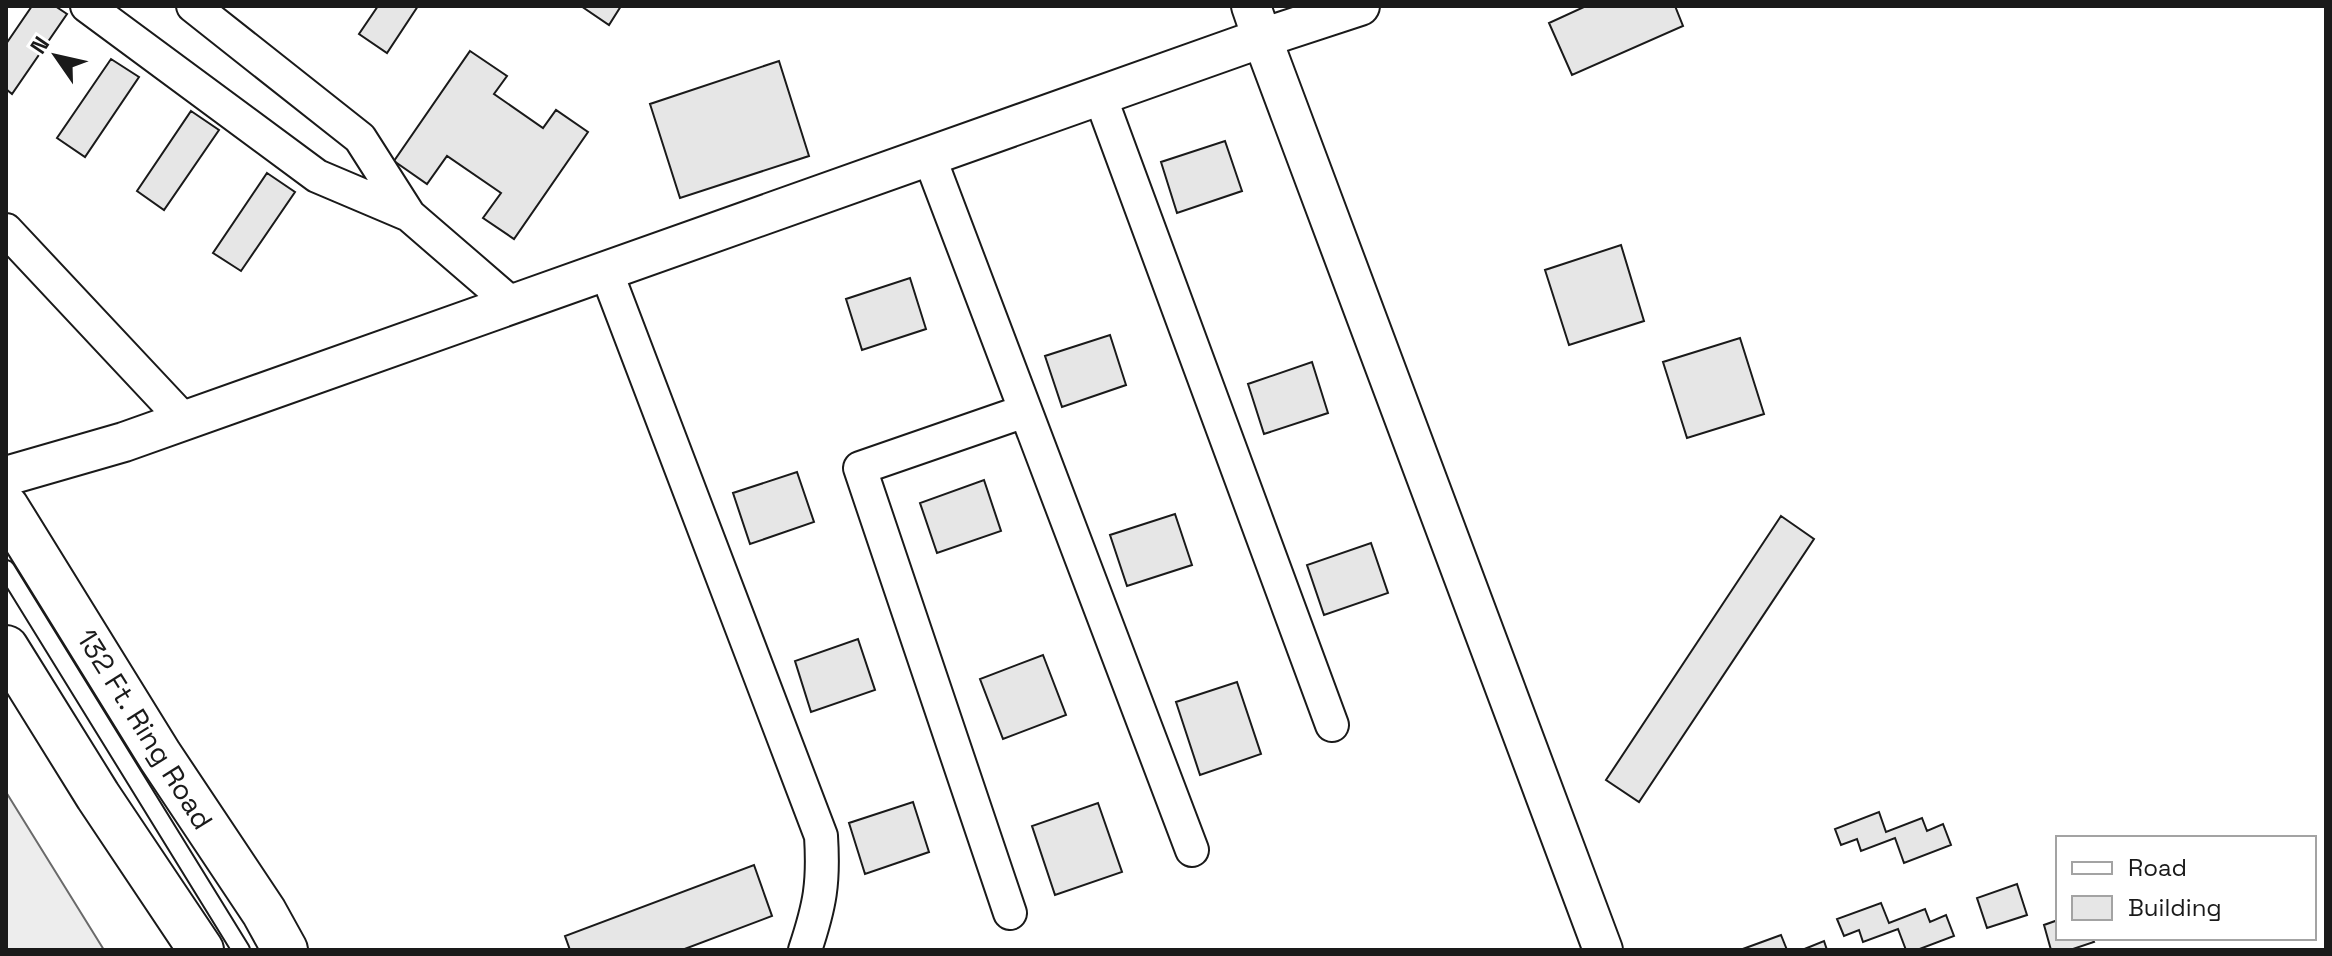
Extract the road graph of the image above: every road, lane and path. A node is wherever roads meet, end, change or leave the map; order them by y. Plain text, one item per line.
1 (87, 6) edge
2 (193, 6) edge
3 (1360, 6) edge
4 (1256, 22) edge
5 (1100, 96) junction
6 (929, 156) junction
7 (409, 215) junction
8 (6, 230) edge
9 (606, 271) junction
10 (512, 304) junction
11 (1025, 411) junction
12 (185, 421) junction
13 (6, 476) edge
14 (6, 507) edge
15 (6, 569) edge
16 (6, 648) edge
17 (1332, 725) dead end
18 (1192, 850) dead end
19 (1010, 913) dead end
20 (201, 950) edge
21 (241, 950) edge
22 (285, 950) edge
23 (805, 950) edge
24 (1603, 950) edge

1 - 7 street
2 - 7 street
3 - 4 street
4 - 5 street
4 - 24 street
5 - 6 street
5 - 17 street
6 - 9 street
6 - 11 street
7 - 10 street
8 - 12 street
9 - 10 street
9 - 23 street
10 - 12 street
11 - 18 street
11 - 19 street
12 - 13 street
14 - 22 main road, 132 Ft. Ring Road
15 - 21 lane
16 - 20 main road

